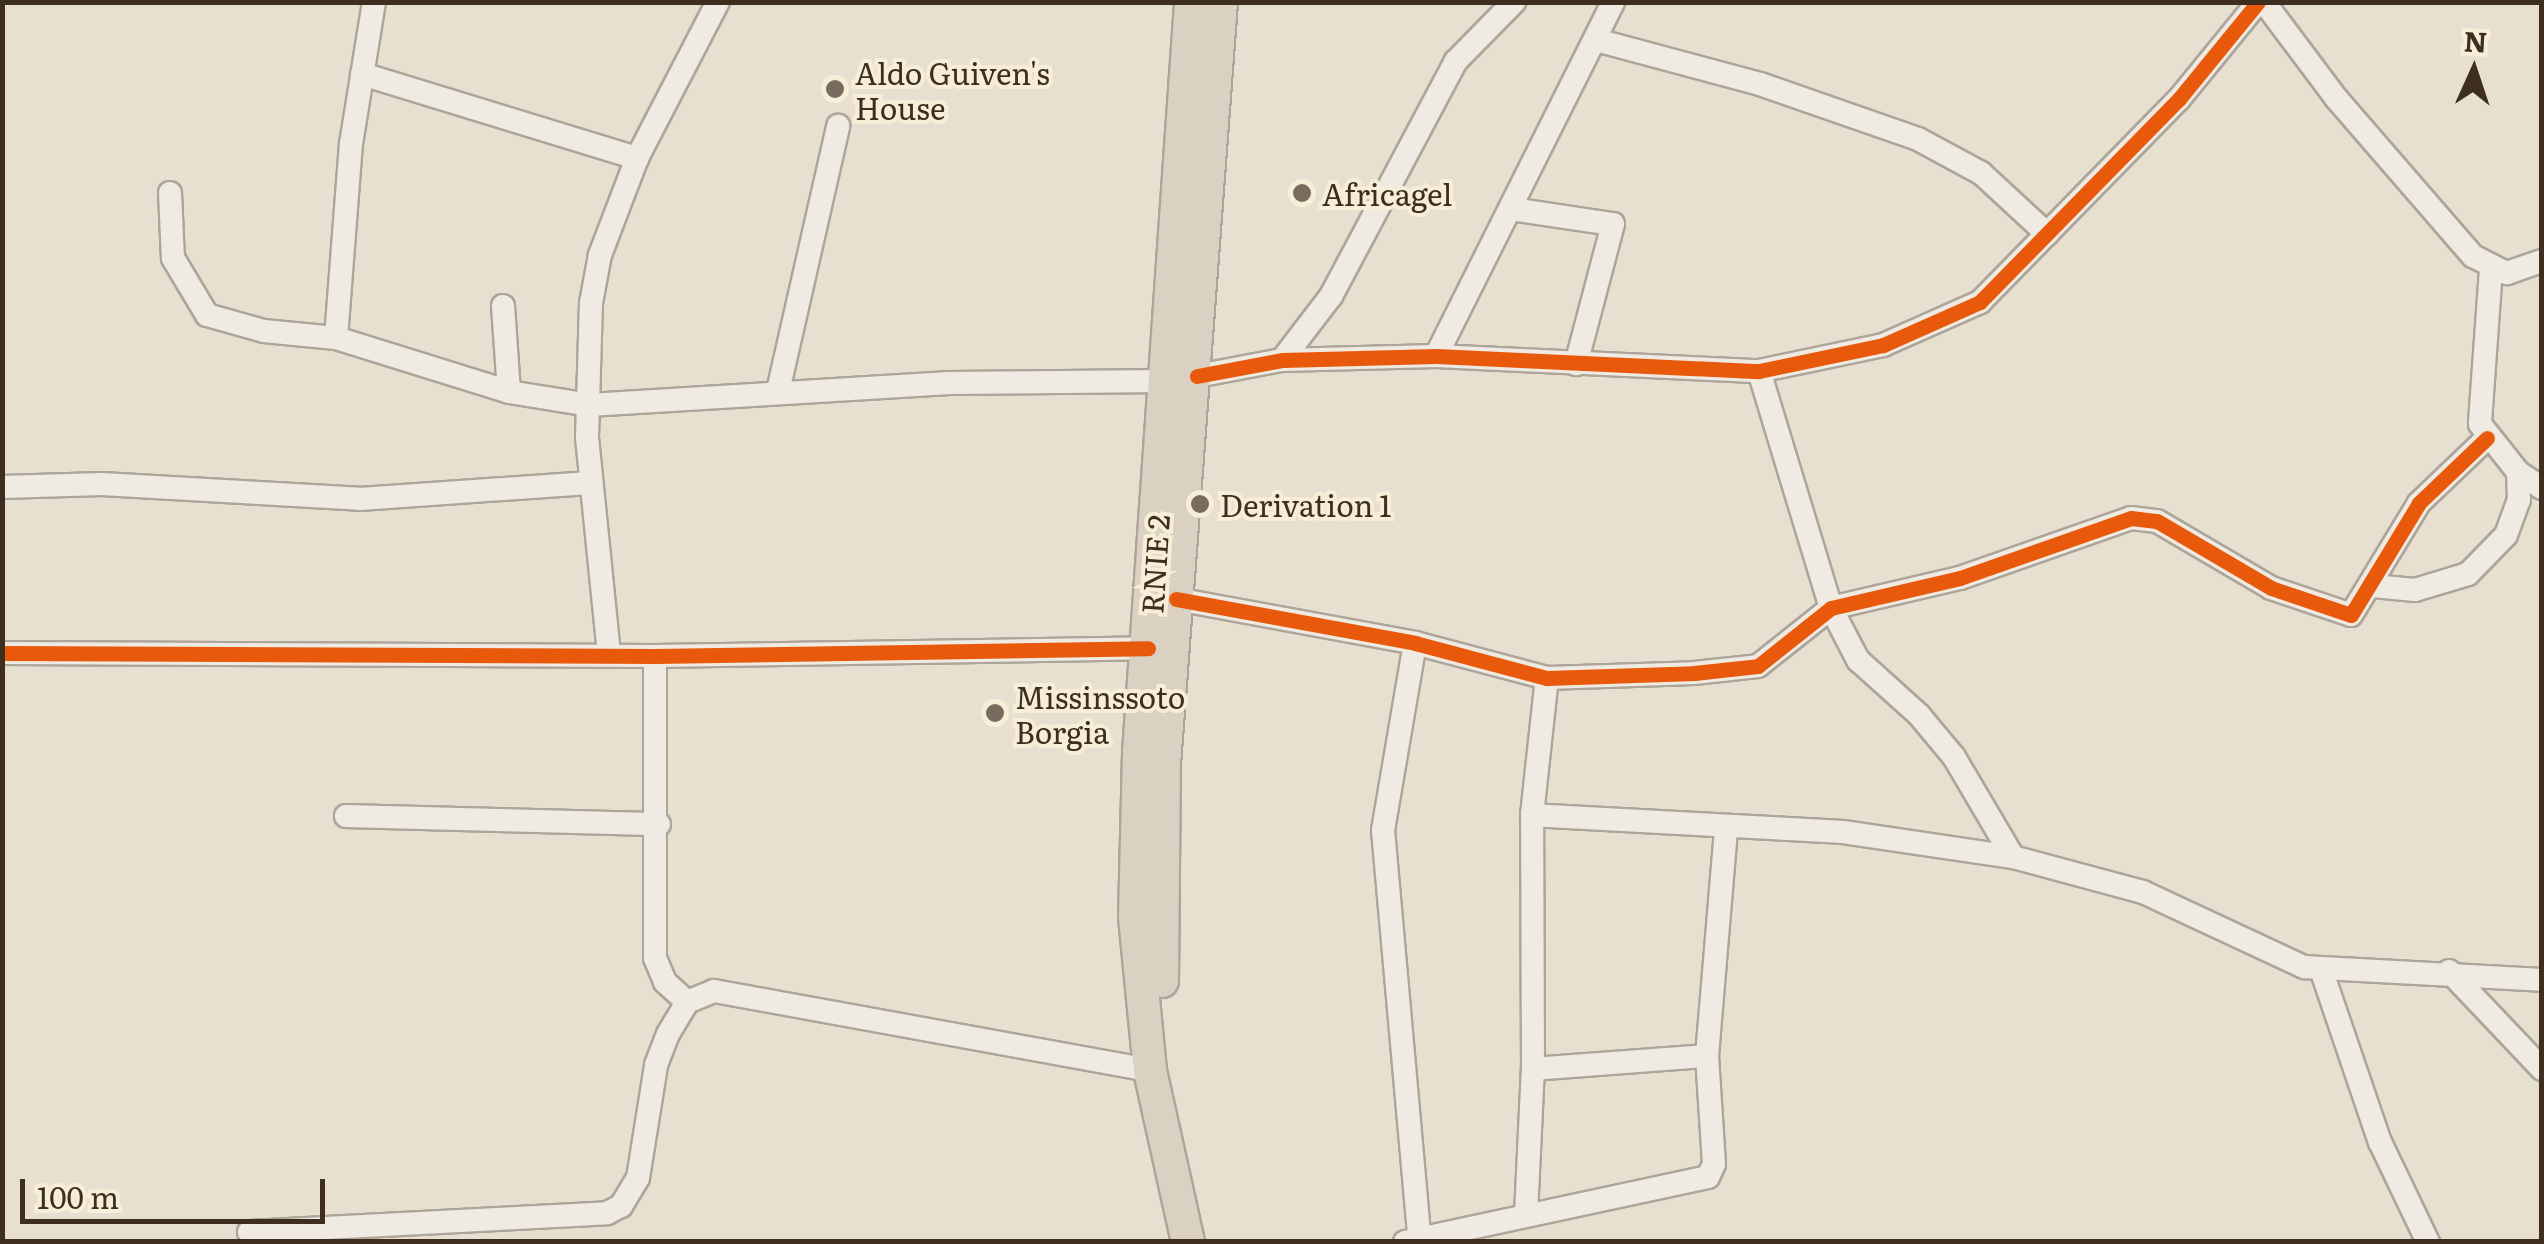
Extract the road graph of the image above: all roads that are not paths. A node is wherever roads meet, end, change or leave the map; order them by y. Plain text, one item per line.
1 (374, 2) edge
2 (718, 2) edge
3 (1192, 2) edge
4 (1221, 2) edge
5 (1514, 2) edge
6 (1613, 2) edge
7 (2261, 2) edge
8 (1596, 40) junction
9 (362, 74) junction
10 (838, 126) dead end
11 (637, 158) junction
12 (170, 193) dead end
13 (1512, 209) junction
14 (2046, 234) junction
15 (2542, 262) edge
16 (2491, 269) junction
17 (503, 306) dead end
18 (336, 338) junction
19 (1436, 356) junction
20 (1282, 360) junction
21 (1576, 364) junction
22 (1759, 371) junction
23 (1196, 376) junction
24 (1164, 381) junction
25 (778, 391) junction
26 (509, 392) junction
27 (590, 405) junction
28 (2486, 438) junction
29 (2518, 472) junction
30 (589, 483) junction
31 (2, 487) edge
32 (2542, 488) edge
33 (2373, 586) junction
34 (1176, 599) junction
35 (1830, 608) junction
36 (1415, 643) junction
37 (1148, 648) junction
38 (2, 653) edge
39 (610, 654) junction
40 (655, 656) junction
41 (1547, 678) junction
42 (1532, 815) junction
43 (346, 816) dead end
44 (660, 824) junction
45 (1726, 828) junction
46 (2013, 857) junction
47 (2448, 970) junction
48 (2322, 972) junction
49 (2542, 980) edge
50 (687, 1002) junction
51 (1707, 1056) junction
52 (1533, 1069) junction
53 (1150, 1070) junction
54 (2542, 1070) edge
55 (1526, 1215) junction
56 (249, 1232) dead end
57 (1412, 1239) edge
58 (1188, 1242) edge
59 (1207, 1242) edge
60 (2428, 1242) edge

1 - 9 street
2 - 11 street
3 - 24 highway, RNIE 2 / RNIE 2
4 - 23 highway, RNIE 2 / RNIE 2
5 - 20 street
6 - 8 street
7 - 14 street
7 - 16 street
8 - 13 street
8 - 14 street
9 - 11 street
9 - 18 street
10 - 25 street
11 - 27 street
12 - 18 street
13 - 19 street
13 - 21 street
14 - 22 street
15 - 16 street
16 - 28 street
17 - 26 street
18 - 26 street
19 - 20 street
19 - 21 street
20 - 23 street
21 - 22 street
22 - 35 street
23 - 34 highway, RNIE 2 / RNIE 2
24 - 25 street
24 - 37 highway, RNIE 2 / RNIE 2
25 - 27 street
26 - 27 street
27 - 30 street
28 - 29 street
28 - 33 street
29 - 32 street
29 - 33 street
30 - 31 street
30 - 39 street
33 - 35 street
34 - 36 street
34 - 59 highway, RNIE 2 / RNIE 2
35 - 41 street
35 - 46 street
36 - 41 street
36 - 57 street
37 - 40 street
37 - 53 highway, RNIE 2 / RNIE 2
38 - 39 street
39 - 40 street
40 - 44 street
41 - 42 street
42 - 45 street
42 - 52 street
43 - 44 street
44 - 50 street
45 - 46 street
45 - 51 street
46 - 48 street
47 - 48 street
47 - 49 street
47 - 54 street
48 - 60 street
50 - 53 street
50 - 56 street
51 - 52 street
51 - 55 street
52 - 55 street
53 - 58 highway, RNIE 2 / RNIE 2
55 - 57 street

